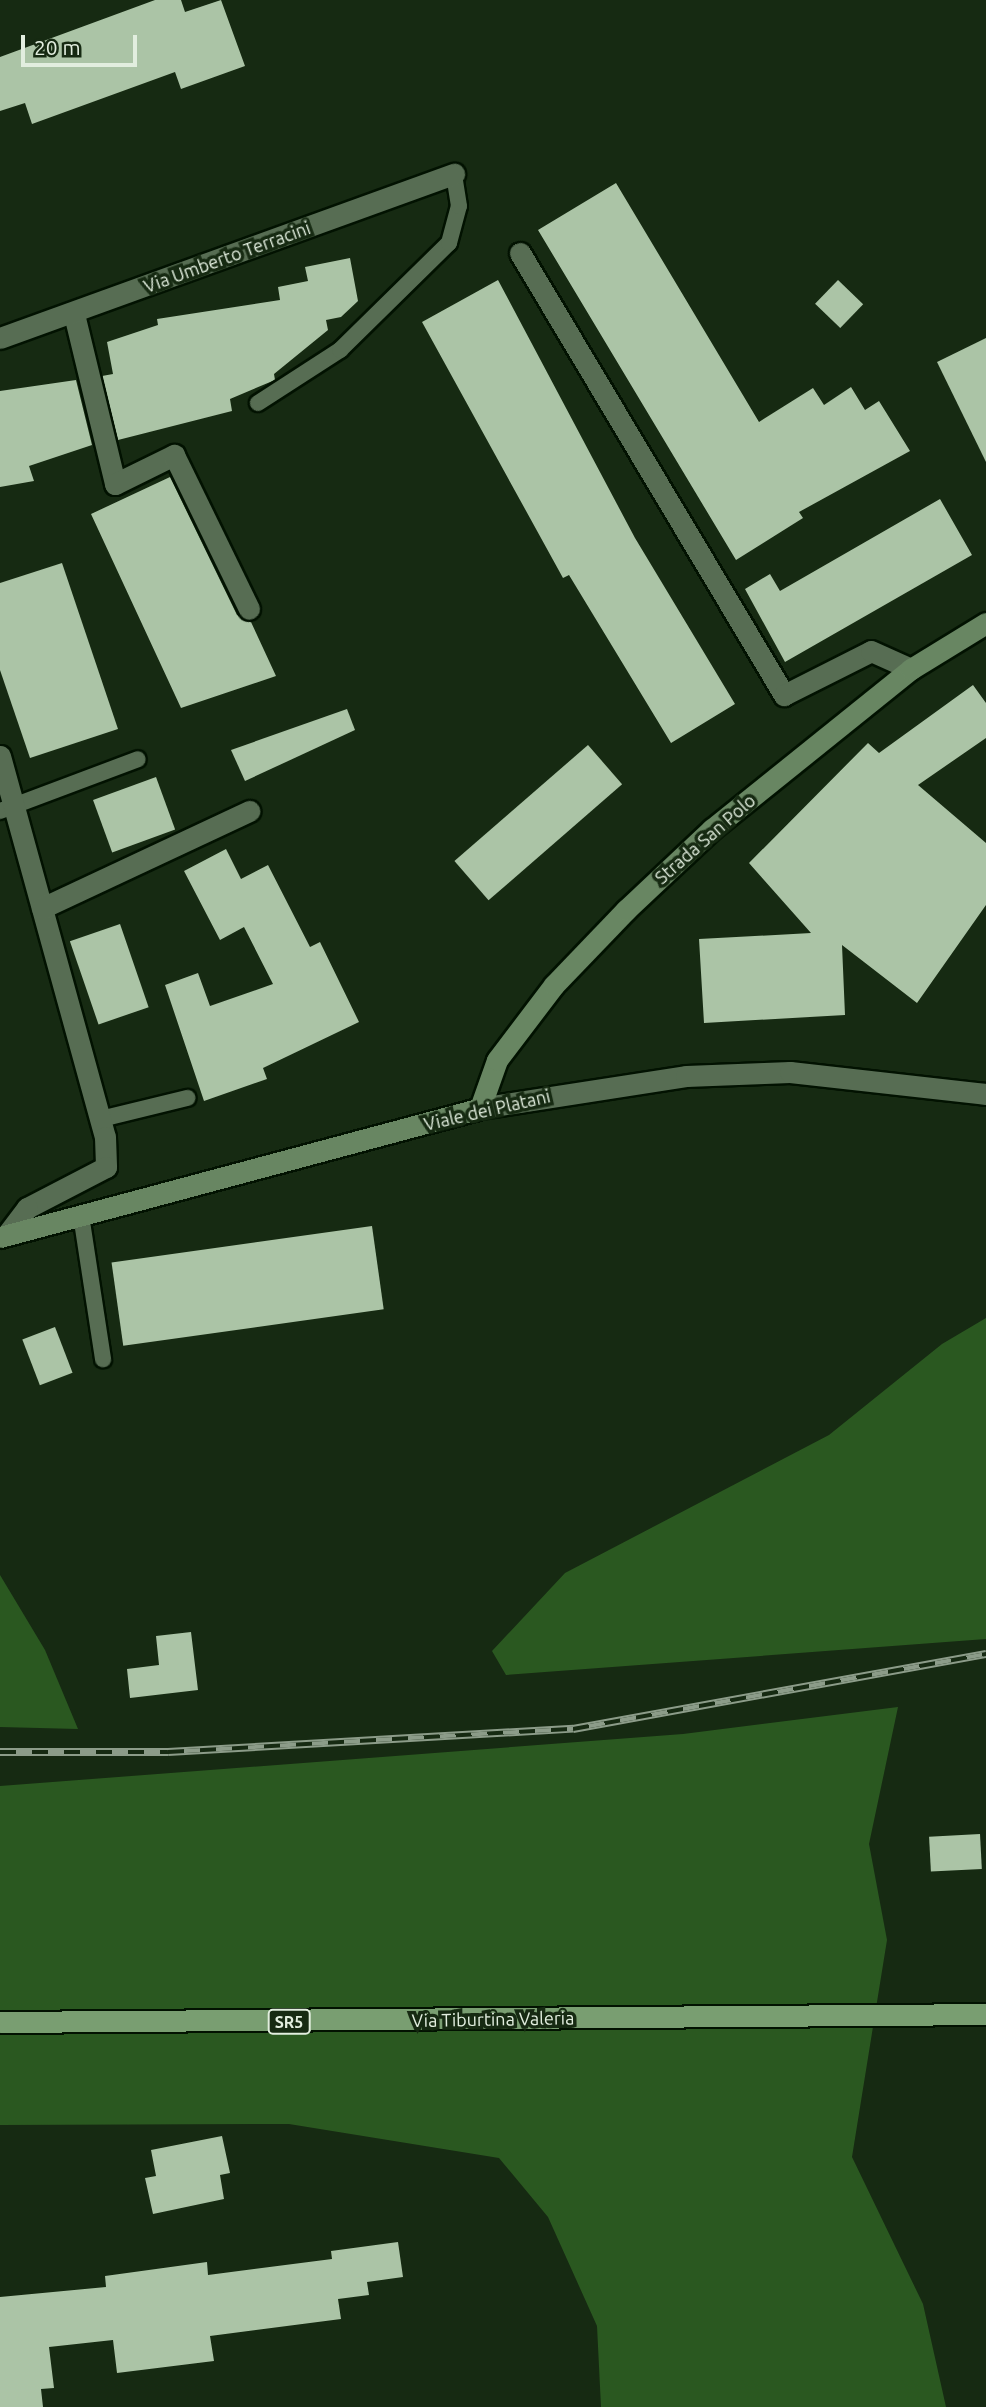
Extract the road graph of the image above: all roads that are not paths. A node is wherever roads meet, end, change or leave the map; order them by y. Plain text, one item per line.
1 (454, 174) joint
2 (520, 253) dead end
3 (74, 314) junction
4 (0, 338) edge
5 (258, 403) dead end
6 (249, 609) dead end
7 (986, 623) edge
8 (911, 669) junction
9 (0, 756) edge
10 (138, 759) dead end
11 (6, 807) edge
12 (249, 811) dead end
13 (42, 908) junction
14 (986, 1094) edge
15 (187, 1098) dead end
16 (480, 1108) junction
17 (101, 1119) junction
18 (81, 1215) junction
19 (3, 1236) edge
20 (103, 1359) dead end
21 (986, 2014) edge
22 (0, 2022) edge

1 - 3 street, Via Umberto Terracini
1 - 5 lane
2 - 8 street
3 - 4 street, Via Umberto Terracini
3 - 6 street
7 - 8 street, Strada San Polo
8 - 16 street, Strada San Polo
9 - 11 street
10 - 11 lane
11 - 13 street
12 - 13 street
13 - 17 street
14 - 16 street, Viale dei Platani
15 - 17 lane
16 - 18 street, Viale dei Platani
17 - 19 street
18 - 19 street, Viale dei Platani
18 - 20 lane
21 - 22 main road, Via Tiburtina Valeria / SR5

